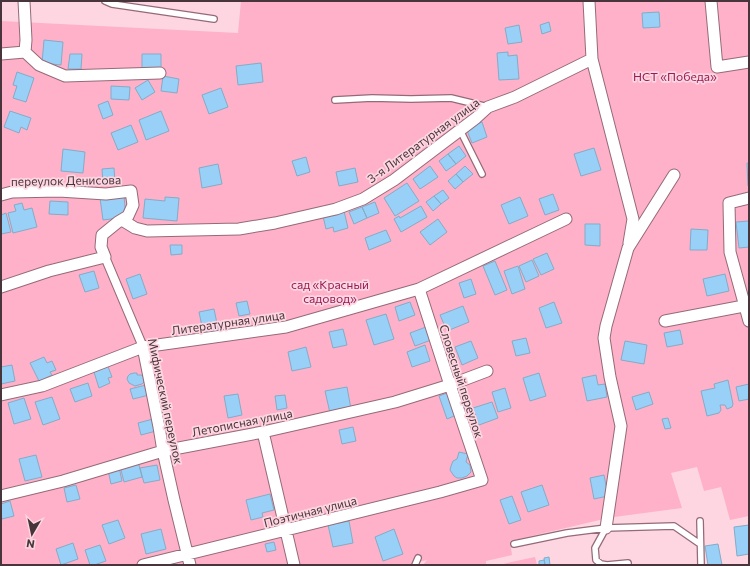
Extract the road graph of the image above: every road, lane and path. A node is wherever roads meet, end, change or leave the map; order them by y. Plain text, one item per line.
1 (24, 1) edge
2 (105, 1) edge
3 (589, 1) edge
4 (711, 1) edge
5 (214, 19) dead end
6 (25, 52) junction
7 (1, 54) edge
8 (592, 58) junction
9 (749, 62) edge
10 (160, 73) dead end
11 (336, 100) dead end
12 (488, 107) junction
13 (460, 130) junction
14 (482, 174) dead end
15 (674, 175) dead end
16 (131, 191) joint
17 (1, 195) edge
18 (749, 198) edge
19 (566, 219) dead end
20 (122, 220) junction
21 (628, 248) junction
22 (105, 258) junction
23 (1, 287) edge
24 (419, 289) junction
25 (747, 306) edge
26 (665, 321) dead end
27 (749, 321) edge
28 (143, 347) junction
29 (487, 371) dead end
30 (450, 385) junction
31 (1, 395) edge
32 (263, 432) junction
33 (163, 451) junction
34 (482, 480) joint
35 (1, 496) edge
36 (700, 521) dead end
37 (606, 528) junction
38 (286, 530) junction
39 (514, 544) dead end
40 (700, 544) junction
41 (418, 558) dead end
42 (189, 560) edge
43 (143, 565) edge
44 (294, 565) edge
45 (415, 565) edge
46 (628, 565) edge
47 (701, 565) edge

1 - 6 street
2 - 5 lane
3 - 8 street
4 - 9 street
6 - 7 street
6 - 10 street
8 - 12 street, 3-я Литературная улица
8 - 21 street
11 - 12 lane
12 - 13 street, 3-я Литературная улица
13 - 14 lane
13 - 20 street, 3-я Литературная улица
15 - 21 street
16 - 17 street, переулок Денисова
16 - 20 street, Мифический переулок
18 - 25 street
19 - 24 street, Литературная улица
20 - 22 street, Мифический переулок
21 - 37 street
22 - 23 street
22 - 28 street, Мифический переулок
24 - 28 street, Литературная улица
24 - 30 street, Словесный переулок
25 - 26 street
25 - 27 street
28 - 31 street, Литературная улица
28 - 33 street, Мифический переулок
29 - 30 street, Летописная улица
30 - 32 street, Летописная улица
30 - 34 street, Словесный переулок
32 - 33 street, Летописная улица
32 - 38 street
33 - 35 street, Летописная улица
33 - 42 street, Мифический переулок
34 - 38 street, Поэтичная улица
36 - 40 lane
37 - 39 lane
37 - 40 lane
37 - 46 lane
38 - 42 street, Поэтичная улица
38 - 44 street
40 - 47 lane
41 - 45 lane
42 - 43 street, Поэтичная улица

